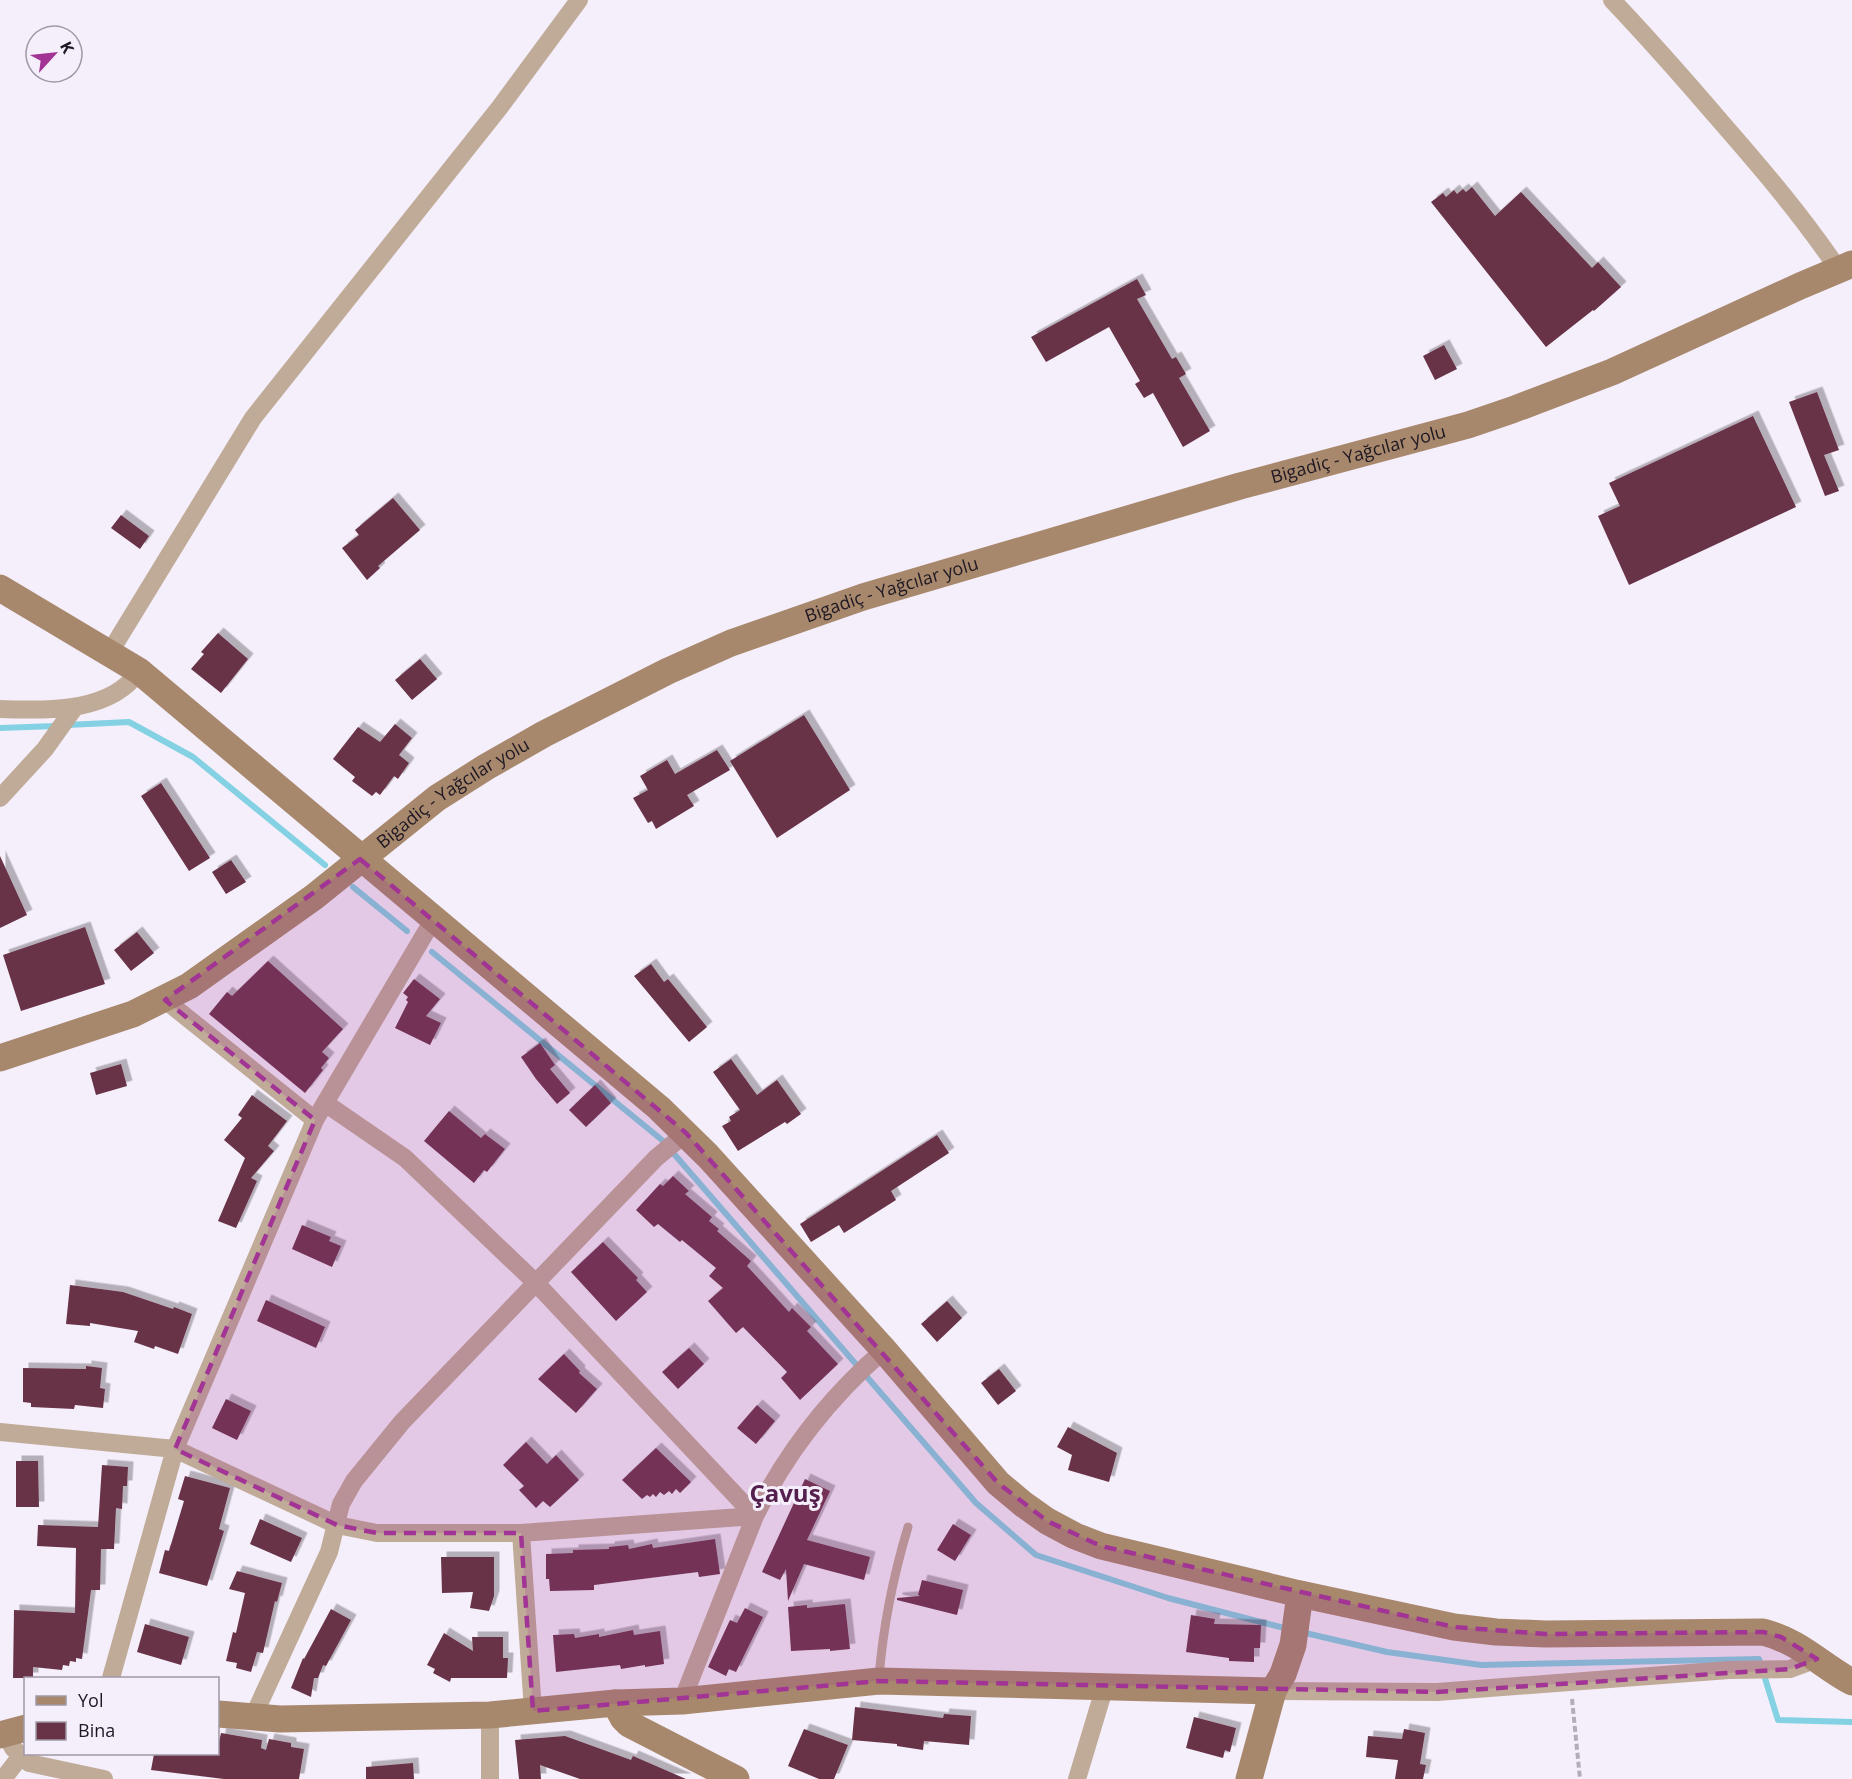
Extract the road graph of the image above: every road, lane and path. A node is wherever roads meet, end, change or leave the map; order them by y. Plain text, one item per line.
1 (579, 0) edge
2 (1612, 0) edge
3 (1845, 266) edge
4 (0, 588) edge
5 (110, 652) junction
6 (138, 671) junction
7 (0, 709) edge
8 (71, 712) junction
9 (0, 798) edge
10 (360, 859) junction
11 (433, 920) junction
12 (165, 1000) junction
13 (0, 1058) edge
14 (325, 1103) junction
15 (315, 1119) junction
16 (682, 1137) junction
17 (536, 1283) junction
18 (878, 1355) junction
19 (0, 1432) edge
20 (176, 1449) junction
21 (755, 1516) junction
22 (337, 1525) junction
23 (908, 1527) dead end
24 (521, 1533) junction
25 (1299, 1604) junction
26 (1817, 1659) junction
27 (111, 1677) edge
28 (879, 1681) junction
29 (1570, 1681) junction
30 (1852, 1682) edge
31 (1105, 1686) junction
32 (1273, 1691) junction
33 (682, 1701) junction
34 (615, 1703) junction
35 (533, 1711) junction
36 (219, 1714) edge
37 (489, 1715) junction
38 (253, 1717) junction
39 (11, 1732) edge
40 (20, 1757) junction
41 (3, 1779) edge
42 (104, 1779) edge
43 (490, 1779) edge
44 (736, 1779) edge
45 (1077, 1779) edge
46 (1248, 1779) edge
47 (1580, 1779) edge

1 - 5 street
2 - 3 street
3 - 10 street, Bigadiç - Yağcılar yolu
4 - 5 street
5 - 6 street
6 - 8 street
6 - 10 street
7 - 8 street
8 - 9 street
10 - 11 street
10 - 12 street, Bigadiç - Yağcılar yolu
11 - 14 street
11 - 16 street
12 - 13 street, Bigadiç - Yağcılar yolu
12 - 15 street
14 - 15 street
14 - 17 street
15 - 20 street
16 - 17 street
16 - 18 street
17 - 21 street
17 - 22 street
18 - 21 street
18 - 25 street
19 - 20 street
20 - 22 street
20 - 27 street
21 - 24 street
21 - 33 street
22 - 24 street
22 - 38 street
23 - 28 lane
24 - 35 street
25 - 26 street
25 - 32 street
26 - 29 street
26 - 30 street
28 - 31 street
28 - 33 street
29 - 32 street
29 - 47 path
31 - 32 street
31 - 45 street
32 - 46 street
33 - 34 street
34 - 35 street
34 - 44 street
35 - 37 street
36 - 38 street
37 - 38 street
37 - 43 street
39 - 40 street
40 - 41 street
40 - 42 street

